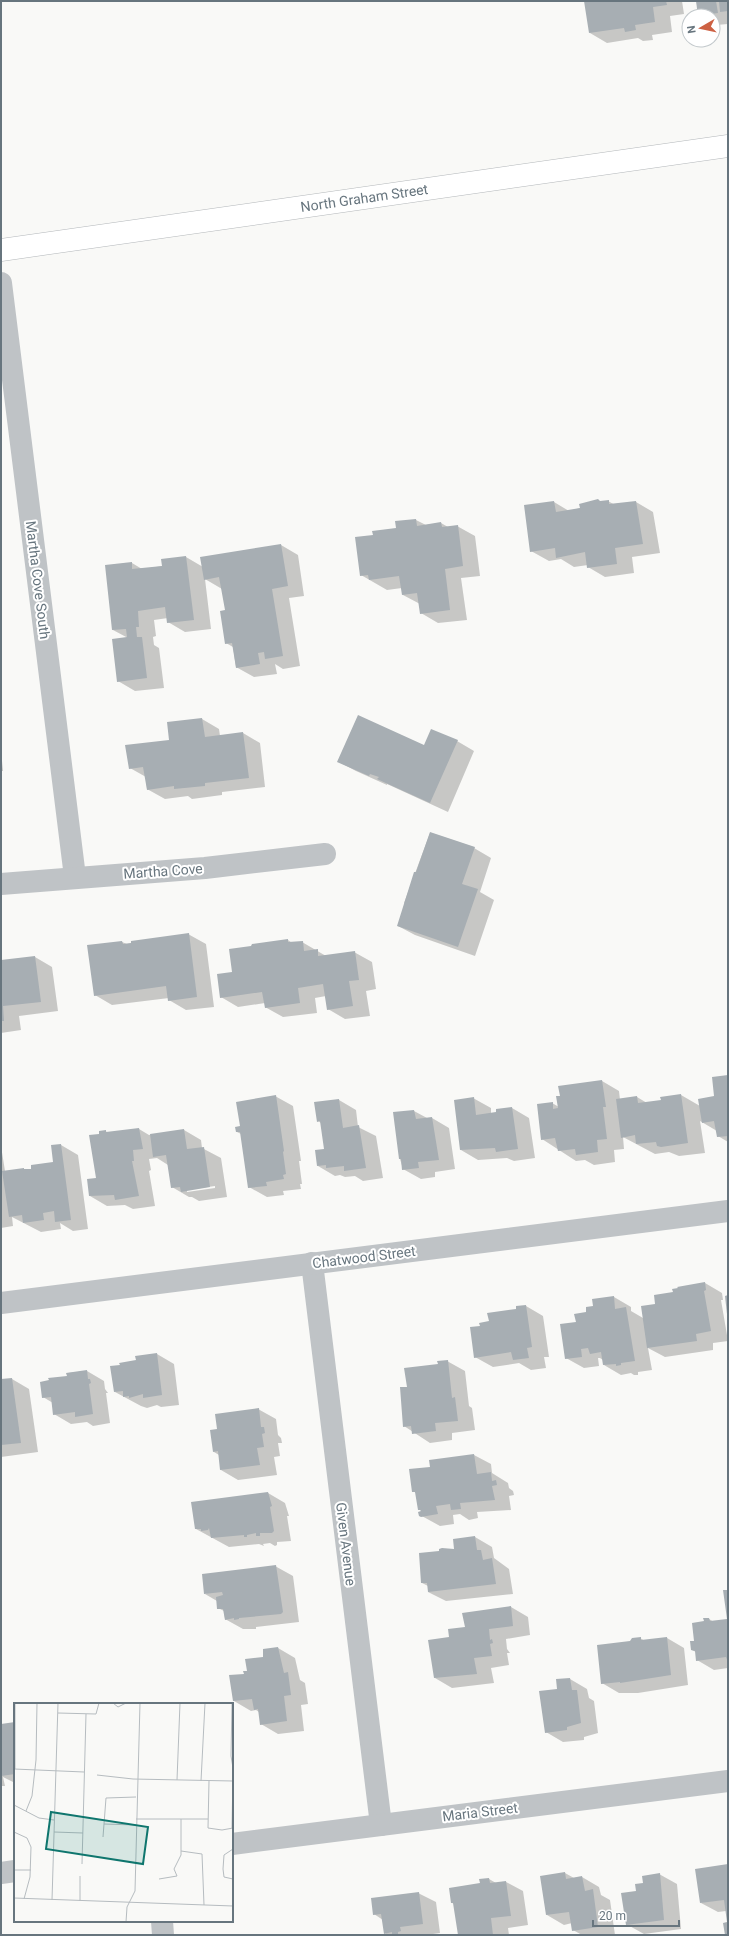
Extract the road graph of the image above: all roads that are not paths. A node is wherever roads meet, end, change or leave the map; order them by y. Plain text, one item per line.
1 (728, 146) edge
2 (1, 250) edge
3 (1, 283) edge
4 (325, 854) dead end
5 (75, 877) junction
6 (1, 884) edge
7 (728, 1212) edge
8 (312, 1263) junction
9 (1, 1303) edge
10 (728, 1781) edge
11 (381, 1825) junction
12 (233, 1844) edge
13 (14, 1871) edge
14 (1, 1873) edge
15 (162, 1922) edge
16 (163, 1935) edge

1 - 2 main road, North Graham Street
3 - 5 street, Martha Cove South
4 - 5 street, Martha Cove
5 - 6 street, Martha Cove
7 - 8 street, Chatwood Street
8 - 9 street, Chatwood Street
8 - 11 street, Given Avenue
10 - 11 street, Maria Street
11 - 12 street, Maria Street
13 - 14 street
15 - 16 street

